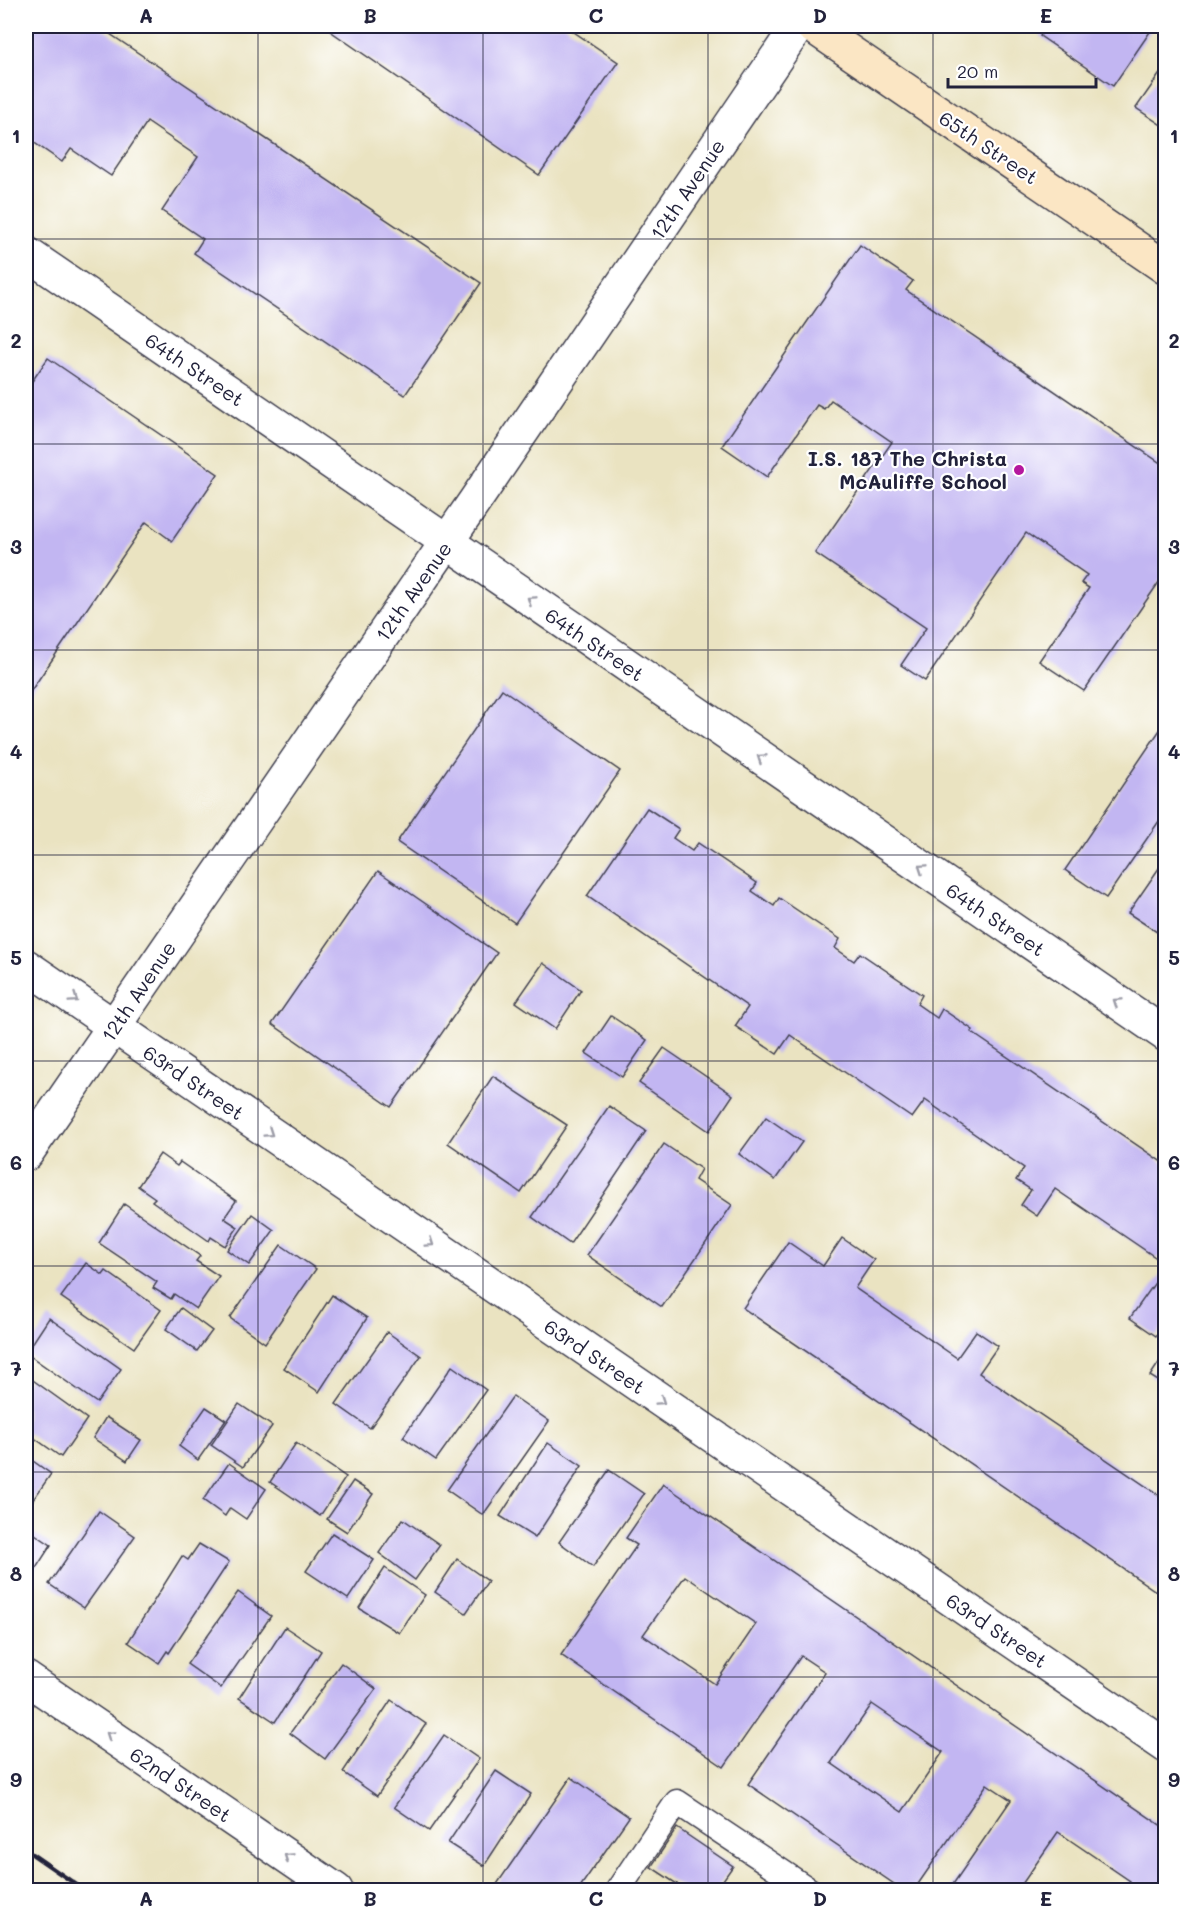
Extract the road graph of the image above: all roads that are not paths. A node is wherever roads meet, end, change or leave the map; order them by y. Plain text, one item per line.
1 (798, 26) edge
2 (812, 26) edge
3 (26, 253) edge
4 (1166, 268) edge
5 (447, 542) junction
6 (26, 966) edge
7 (114, 1026) junction
8 (1166, 1035) edge
9 (26, 1154) edge
10 (26, 1678) edge
11 (1166, 1746) edge
12 (336, 1890) edge
13 (618, 1890) edge
14 (809, 1890) edge

1 - 5 street, 12th Avenue
2 - 4 main road, 65th Street
3 - 5 street, 64th Street
5 - 7 street, 12th Avenue
8 -> 5 street, 64th Street
6 -> 7 street, 63rd Street
7 - 9 street, 12th Avenue
7 -> 11 street, 63rd Street
12 -> 10 street, 62nd Street
13 - 14 lane

